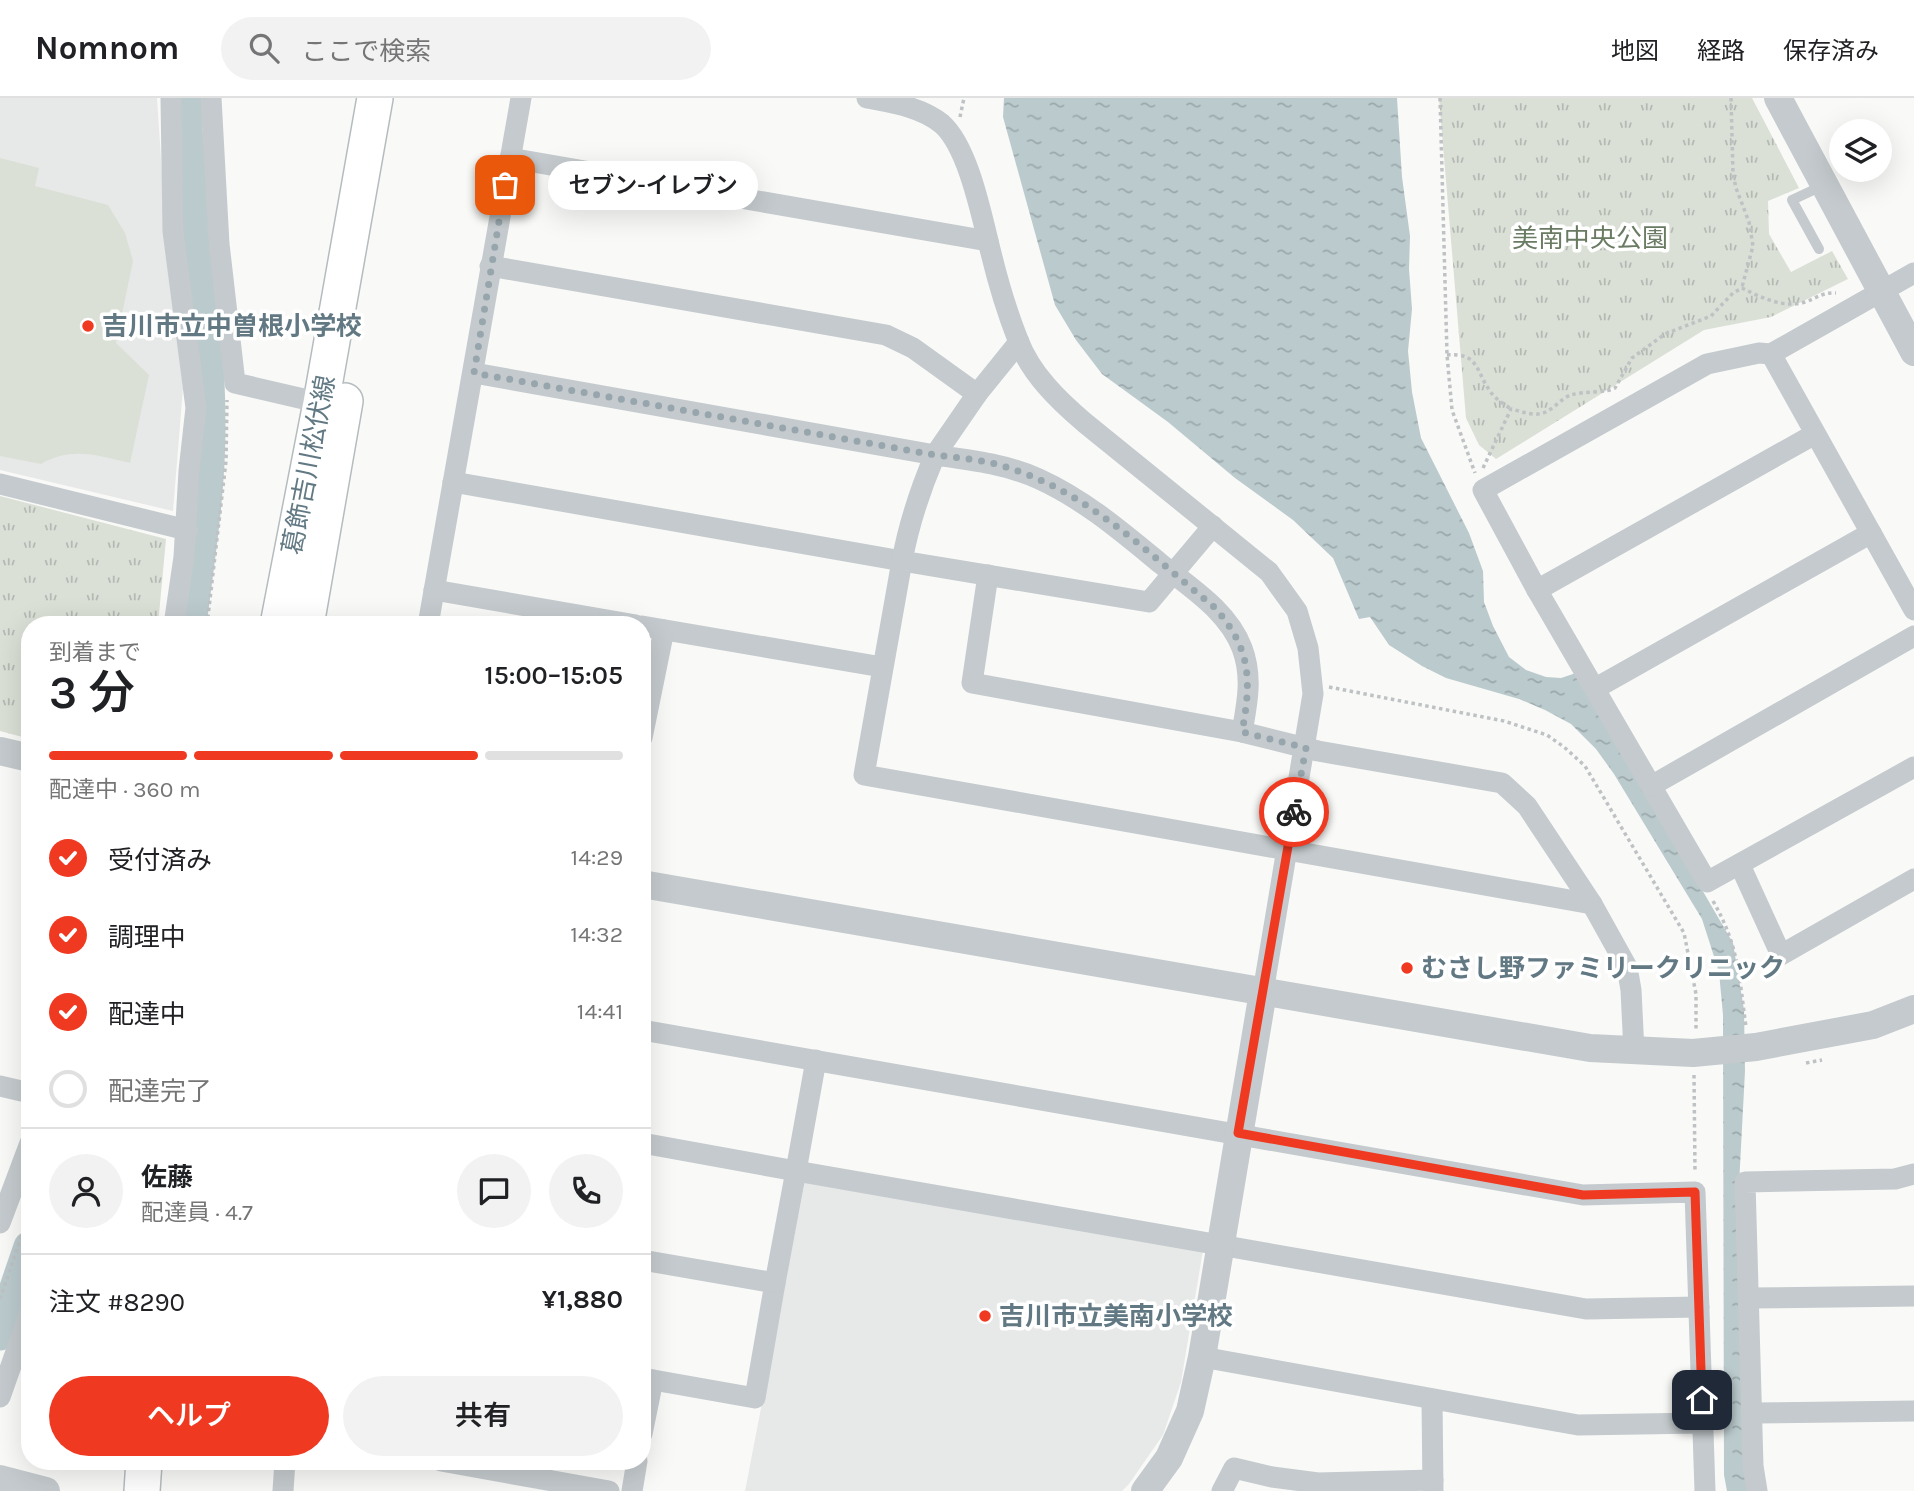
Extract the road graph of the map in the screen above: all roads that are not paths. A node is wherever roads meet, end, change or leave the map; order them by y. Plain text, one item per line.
1 (172, 98) edge
2 (211, 98) edge
3 (375, 98) edge
4 (398, 98) edge
5 (521, 98) edge
6 (867, 98) edge
7 (1778, 98) edge
8 (510, 158) junction
9 (1824, 185) junction
10 (988, 241) junction
11 (1819, 249) dead end
12 (491, 266) junction
13 (1914, 273) edge
14 (1881, 292) junction
15 (1018, 342) junction
16 (1914, 352) edge
17 (1771, 354) junction
18 (474, 373) junction
19 (977, 394) junction
20 (321, 403) junction
21 (1815, 434) junction
22 (935, 455) junction
23 (453, 482) junction
24 (0, 484) edge
25 (1213, 526) junction
26 (187, 530) junction
27 (1871, 533) junction
28 (902, 561) junction
29 (1173, 574) junction
30 (988, 575) junction
31 (434, 590) junction
32 (1537, 590) junction
33 (1914, 610) edge
34 (175, 616) edge
35 (280, 616) edge
36 (308, 616) edge
37 (430, 616) edge
38 (584, 616) edge
39 (651, 628) edge
40 (664, 630) junction
41 (1914, 636) edge
42 (883, 667) junction
43 (1596, 688) junction
44 (651, 694) edge
45 (1242, 732) junction
46 (1306, 748) junction
47 (0, 751) edge
48 (21, 756) edge
49 (1914, 767) edge
50 (1651, 786) junction
51 (1288, 850) junction
52 (1740, 865) junction
53 (1914, 879) edge
54 (651, 886) edge
55 (1592, 904) junction
56 (1263, 992) junction
57 (1914, 1009) edge
58 (651, 1032) edge
59 (1634, 1052) junction
60 (816, 1060) junction
61 (0, 1086) edge
62 (21, 1091) edge
63 (1238, 1133) junction
64 (651, 1145) edge
65 (21, 1167) edge
66 (796, 1171) junction
67 (1914, 1174) edge
68 (0, 1223) edge
69 (1221, 1245) junction
70 (651, 1261) edge
71 (775, 1283) junction
72 (1914, 1296) edge
73 (1750, 1298) junction
74 (1699, 1307) junction
75 (21, 1337) edge
76 (1202, 1357) junction
77 (651, 1380) edge
78 (0, 1396) edge
79 (1432, 1399) junction
80 (1914, 1411) edge
81 (1752, 1413) junction
82 (1702, 1423) junction
83 (143, 1470) edge
84 (166, 1470) edge
85 (285, 1470) edge
86 (491, 1470) edge
87 (636, 1470) edge
88 (11, 1484) edge
89 (1433, 1486) edge
90 (46, 1491) edge
91 (142, 1491) edge
92 (165, 1491) edge
93 (284, 1491) edge
94 (609, 1491) edge
95 (632, 1491) edge
96 (1145, 1491) edge
97 (1222, 1491) edge
98 (1705, 1491) edge
99 (1757, 1491) edge

1 - 26 street
2 - 20 street
3 - 20 main road, 葛飾吉川松伏線
4 - 36 main road, 葛飾吉川松伏線
5 - 8 street
6 - 10 street
7 - 9 street
8 - 10 street
8 - 12 street
9 - 11 lane
9 - 14 street
10 - 15 street
12 - 18 street
12 - 19 street
13 - 14 street
14 - 16 street
14 - 17 street
15 - 19 street
15 - 25 street
17 - 21 street
17 - 32 street
18 - 22 street
18 - 23 street
19 - 22 street
20 - 35 main road, 葛飾吉川松伏線
21 - 27 street
21 - 32 street
22 - 28 street
22 - 29 street
23 - 28 street
23 - 31 street
24 - 26 street
25 - 29 street
25 - 46 street
26 - 34 street
27 - 33 street
27 - 43 street
28 - 30 street
28 - 42 street
29 - 30 street
29 - 45 street
30 - 45 street
31 - 37 street
31 - 38 street
32 - 43 street
39 - 40 street
40 - 42 street
40 - 44 street
41 - 50 street
42 - 51 street
43 - 50 street
45 - 46 street
46 - 51 street
46 - 55 street
47 - 48 street
49 - 52 street
50 - 52 street
51 - 55 street
51 - 56 street
52 - 53 street
54 - 56 street
55 - 59 street
56 - 59 street
56 - 63 street
57 - 59 street
58 - 60 street
60 - 63 street
60 - 66 street
61 - 62 street
63 - 69 street
63 - 74 street
64 - 66 street
65 - 68 street
66 - 69 street
66 - 71 street
67 - 73 street
69 - 74 street
69 - 76 street
70 - 71 street
71 - 77 street
72 - 73 street
73 - 81 street
74 - 82 street
75 - 78 street
76 - 79 street
76 - 96 street
79 - 82 street
79 - 89 street
80 - 81 street
81 - 99 street
82 - 98 street
83 - 91 main road
84 - 92 main road
85 - 93 street
86 - 94 street
87 - 95 street
88 - 90 street
89 - 97 street

